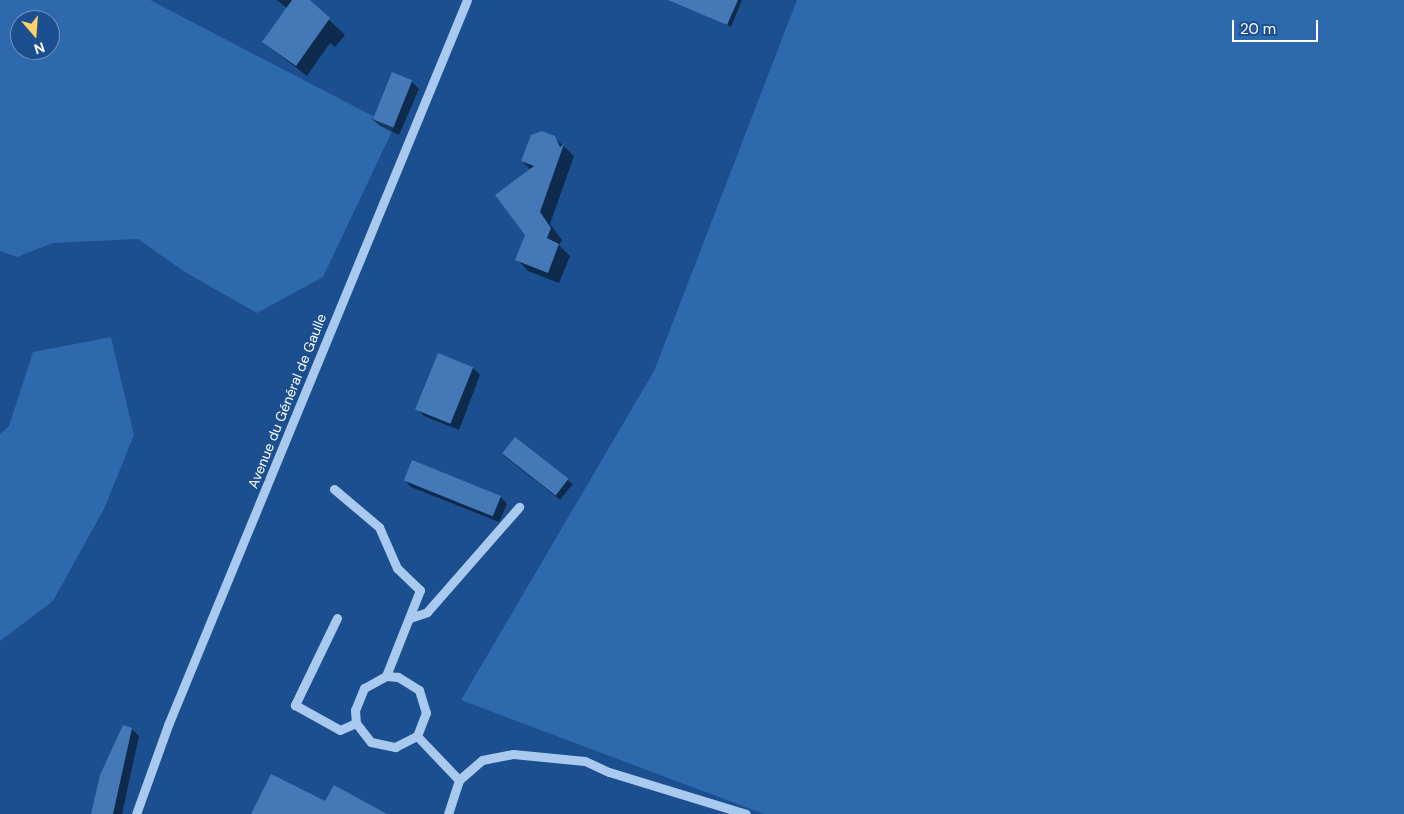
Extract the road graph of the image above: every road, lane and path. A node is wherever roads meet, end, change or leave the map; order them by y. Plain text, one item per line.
1 (467, 0) edge
2 (334, 489) dead end
3 (519, 508) dead end
4 (337, 618) dead end
5 (410, 618) junction
6 (386, 676) junction
7 (356, 723) junction
8 (417, 736) junction
9 (459, 780) junction
10 (136, 814) edge
11 (448, 814) edge
12 (746, 814) edge

1 - 10 street, Avenue du Général de Gaulle
2 - 5 street
3 - 5 street
4 - 7 street
5 - 6 street
6 - 7 street
6 - 8 street
7 - 8 street
8 - 9 street
9 - 11 street
9 - 12 street

